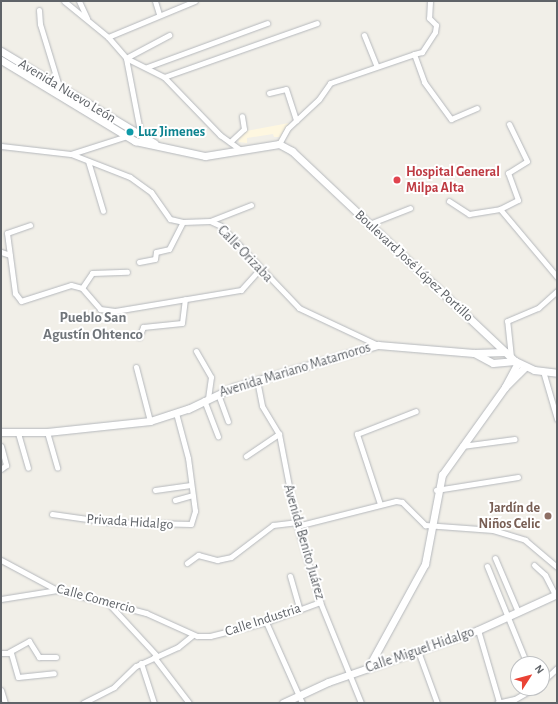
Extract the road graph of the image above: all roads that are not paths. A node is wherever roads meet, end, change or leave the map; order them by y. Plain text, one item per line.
1 (64, 1) edge
2 (79, 1) edge
3 (155, 1) edge
4 (195, 1) edge
5 (430, 1) edge
6 (39, 10) dead end
7 (159, 14) junction
8 (87, 19) junction
9 (267, 23) dead end
10 (317, 23) dead end
11 (169, 35) dead end
12 (364, 35) dead end
13 (108, 37) junction
14 (1, 51) edge
15 (414, 54) junction
16 (126, 58) junction
17 (1, 60) edge
18 (376, 65) junction
19 (147, 67) junction
20 (164, 76) junction
21 (36, 77) junction
22 (59, 87) junction
23 (269, 93) dead end
24 (477, 108) dead end
25 (242, 116) dead end
26 (296, 120) junction
27 (509, 124) dead end
28 (129, 126) junction
29 (140, 131) junction
30 (124, 137) junction
31 (135, 141) junction
32 (230, 142) junction
33 (154, 143) junction
34 (279, 144) junction
35 (1, 146) edge
36 (240, 150) junction
37 (71, 154) junction
38 (88, 161) junction
39 (449, 201) dead end
40 (251, 205) dead end
41 (410, 208) dead end
42 (500, 209) junction
43 (103, 211) dead end
44 (210, 221) junction
45 (183, 222) junction
46 (369, 224) junction
47 (30, 225) dead end
48 (1, 252) edge
49 (10, 255) junction
50 (139, 262) dead end
51 (259, 270) junction
52 (555, 270) edge
53 (127, 272) dead end
54 (557, 277) edge
55 (82, 288) junction
56 (557, 291) edge
57 (185, 299) junction
58 (139, 337) dead end
59 (378, 345) junction
60 (196, 351) dead end
61 (505, 352) junction
62 (474, 353) junction
63 (517, 362) junction
64 (136, 367) dead end
65 (543, 371) junction
66 (557, 372) edge
67 (257, 380) junction
68 (218, 394) junction
69 (206, 399) junction
70 (416, 411) dead end
71 (176, 413) junction
72 (557, 419) edge
73 (150, 421) junction
74 (228, 421) dead end
75 (1, 432) edge
76 (47, 432) junction
77 (18, 433) junction
78 (279, 434) junction
79 (218, 436) dead end
80 (515, 439) dead end
81 (1, 446) edge
82 (462, 446) junction
83 (246, 456) dead end
84 (3, 467) edge
85 (28, 468) dead end
86 (57, 468) dead end
87 (518, 477) dead end
88 (191, 485) junction
89 (155, 490) dead end
90 (436, 490) junction
91 (192, 495) junction
92 (175, 500) dead end
93 (380, 504) junction
94 (52, 514) dead end
95 (297, 524) junction
96 (431, 526) junction
97 (495, 558) dead end
98 (1, 560) edge
99 (188, 562) dead end
100 (534, 565) dead end
101 (487, 566) dead end
102 (557, 567) edge
103 (290, 576) dead end
104 (57, 590) junction
105 (556, 595) edge
106 (1, 599) edge
107 (107, 602) junction
108 (320, 602) junction
109 (299, 608) junction
110 (518, 612) junction
111 (509, 616) junction
112 (266, 622) junction
113 (478, 630) junction
114 (193, 635) junction
115 (418, 651) junction
116 (9, 652) junction
117 (1, 653) edge
118 (56, 656) dead end
119 (524, 656) edge
120 (155, 657) junction
121 (141, 663) junction
122 (368, 668) junction
123 (54, 673) dead end
124 (349, 675) junction
125 (2, 694) edge
126 (299, 696) junction
127 (521, 696) edge
128 (4, 703) edge
129 (83, 703) edge
130 (154, 703) edge
131 (189, 703) edge
132 (283, 703) edge
133 (302, 703) edge
134 (361, 703) edge
135 (437, 703) edge
136 (498, 703) edge

1 - 8 street
2 - 8 street
3 - 7 street
4 - 7 street
5 - 15 street
6 - 22 street
7 - 13 street
8 - 13 street
9 - 19 street
10 - 20 street
11 - 16 street
12 - 18 street
13 - 16 street
14 - 21 street, Avenida Nuevo León
15 - 18 street
15 - 24 street
16 - 19 street
16 - 29 street
17 - 21 street, Avenida Nuevo León
18 - 26 street
19 - 20 street
20 - 32 street
21 - 22 street, Avenida Nuevo León
21 - 30 street, Avenida Nuevo León
22 - 28 street, Avenida Nuevo León
23 - 26 street
25 - 32 street
26 - 34 street
27 - 42 street
28 - 29 street, Avenida Nuevo León
28 - 30 street
29 - 31 street
29 - 33 street, Avenida Nuevo León
30 - 31 street, Avenida Nuevo León
30 - 37 street, Calle Orizaba
31 - 33 street, Avenida Nuevo León
32 - 36 street
33 - 36 street, Avenida Nuevo León
34 - 36 street, Avenida Nuevo León
34 - 46 street, Boulevard José López Portillo
35 - 37 street, Calle Orizaba
37 - 38 street, Calle Orizaba
38 - 43 street
38 - 45 street, Calle Orizaba
39 - 42 street
40 - 44 street
41 - 46 street
42 - 52 street
44 - 45 street, Calle Orizaba
44 - 51 street, Calle Orizaba
45 - 50 street
46 - 61 street, Boulevard José López Portillo
47 - 49 street
48 - 49 street
49 - 55 street
51 - 57 street
51 - 59 street, Calle Orizaba
52 - 54 street
53 - 55 street
55 - 57 street
56 - 63 street
57 - 58 street
59 - 62 street, Avenida Mariano Matamoros
59 - 67 street, Avenida Mariano Matamoros
60 - 69 street
61 - 62 street, Avenida Mariano Matamoros
61 - 63 street, Boulevard José López Portillo
62 - 63 street, Avenida Mariano Matamoros
63 - 65 street, Boulevard José López Portillo
63 - 82 street
64 - 73 street
65 - 66 street, Boulevard José López Portillo
65 - 72 street
67 - 68 street, Avenida Mariano Matamoros
67 - 78 street, Avenida Benito Juárez
68 - 69 street, Avenida Mariano Matamoros
68 - 74 street
69 - 71 street, Avenida Mariano Matamoros
69 - 79 street
70 - 93 street
71 - 73 street, Avenida Mariano Matamoros
71 - 88 street, Privada Hidalgo
73 - 76 street, Avenida Mariano Matamoros
75 - 77 street, Avenida Mariano Matamoros
76 - 77 street, Avenida Mariano Matamoros
76 - 86 street
77 - 85 street
78 - 83 street
78 - 95 street, Avenida Benito Juárez
80 - 82 street
81 - 84 street
82 - 90 street
87 - 90 street
88 - 89 street
88 - 91 street, Privada Hidalgo
90 - 96 street
91 - 92 street
91 - 94 street, Privada Hidalgo
93 - 95 street
93 - 96 street
95 - 99 street
95 - 108 street, Avenida Benito Juárez
96 - 102 street
96 - 122 street
97 - 110 street
98 - 104 street, Calle Comercio
100 - 105 street
101 - 111 street
103 - 109 street
104 - 106 street
104 - 107 street, Calle Comercio
105 - 110 street, Calle Miguel Hidalgo
107 - 114 street, Calle Comercio
107 - 120 street
108 - 109 street, Calle Industria
108 - 124 street, Avenida Benito Juárez
109 - 112 street, Calle Industria
110 - 111 street, Calle Miguel Hidalgo
111 - 113 street, Calle Miguel Hidalgo
111 - 119 street
112 - 114 street, Calle Industria
112 - 126 street
113 - 115 street, Calle Miguel Hidalgo
113 - 136 street
114 - 120 street
115 - 122 street, Calle Miguel Hidalgo
115 - 135 street
116 - 117 street
116 - 118 street
116 - 123 street
120 - 121 street
120 - 131 street
121 - 129 street
121 - 130 street
122 - 124 street, Calle Miguel Hidalgo
124 - 126 street, Calle Miguel Hidalgo
124 - 134 street, Avenida Benito Juárez
125 - 128 street
126 - 132 street, Calle Miguel Hidalgo
126 - 133 street
127 - 136 street

